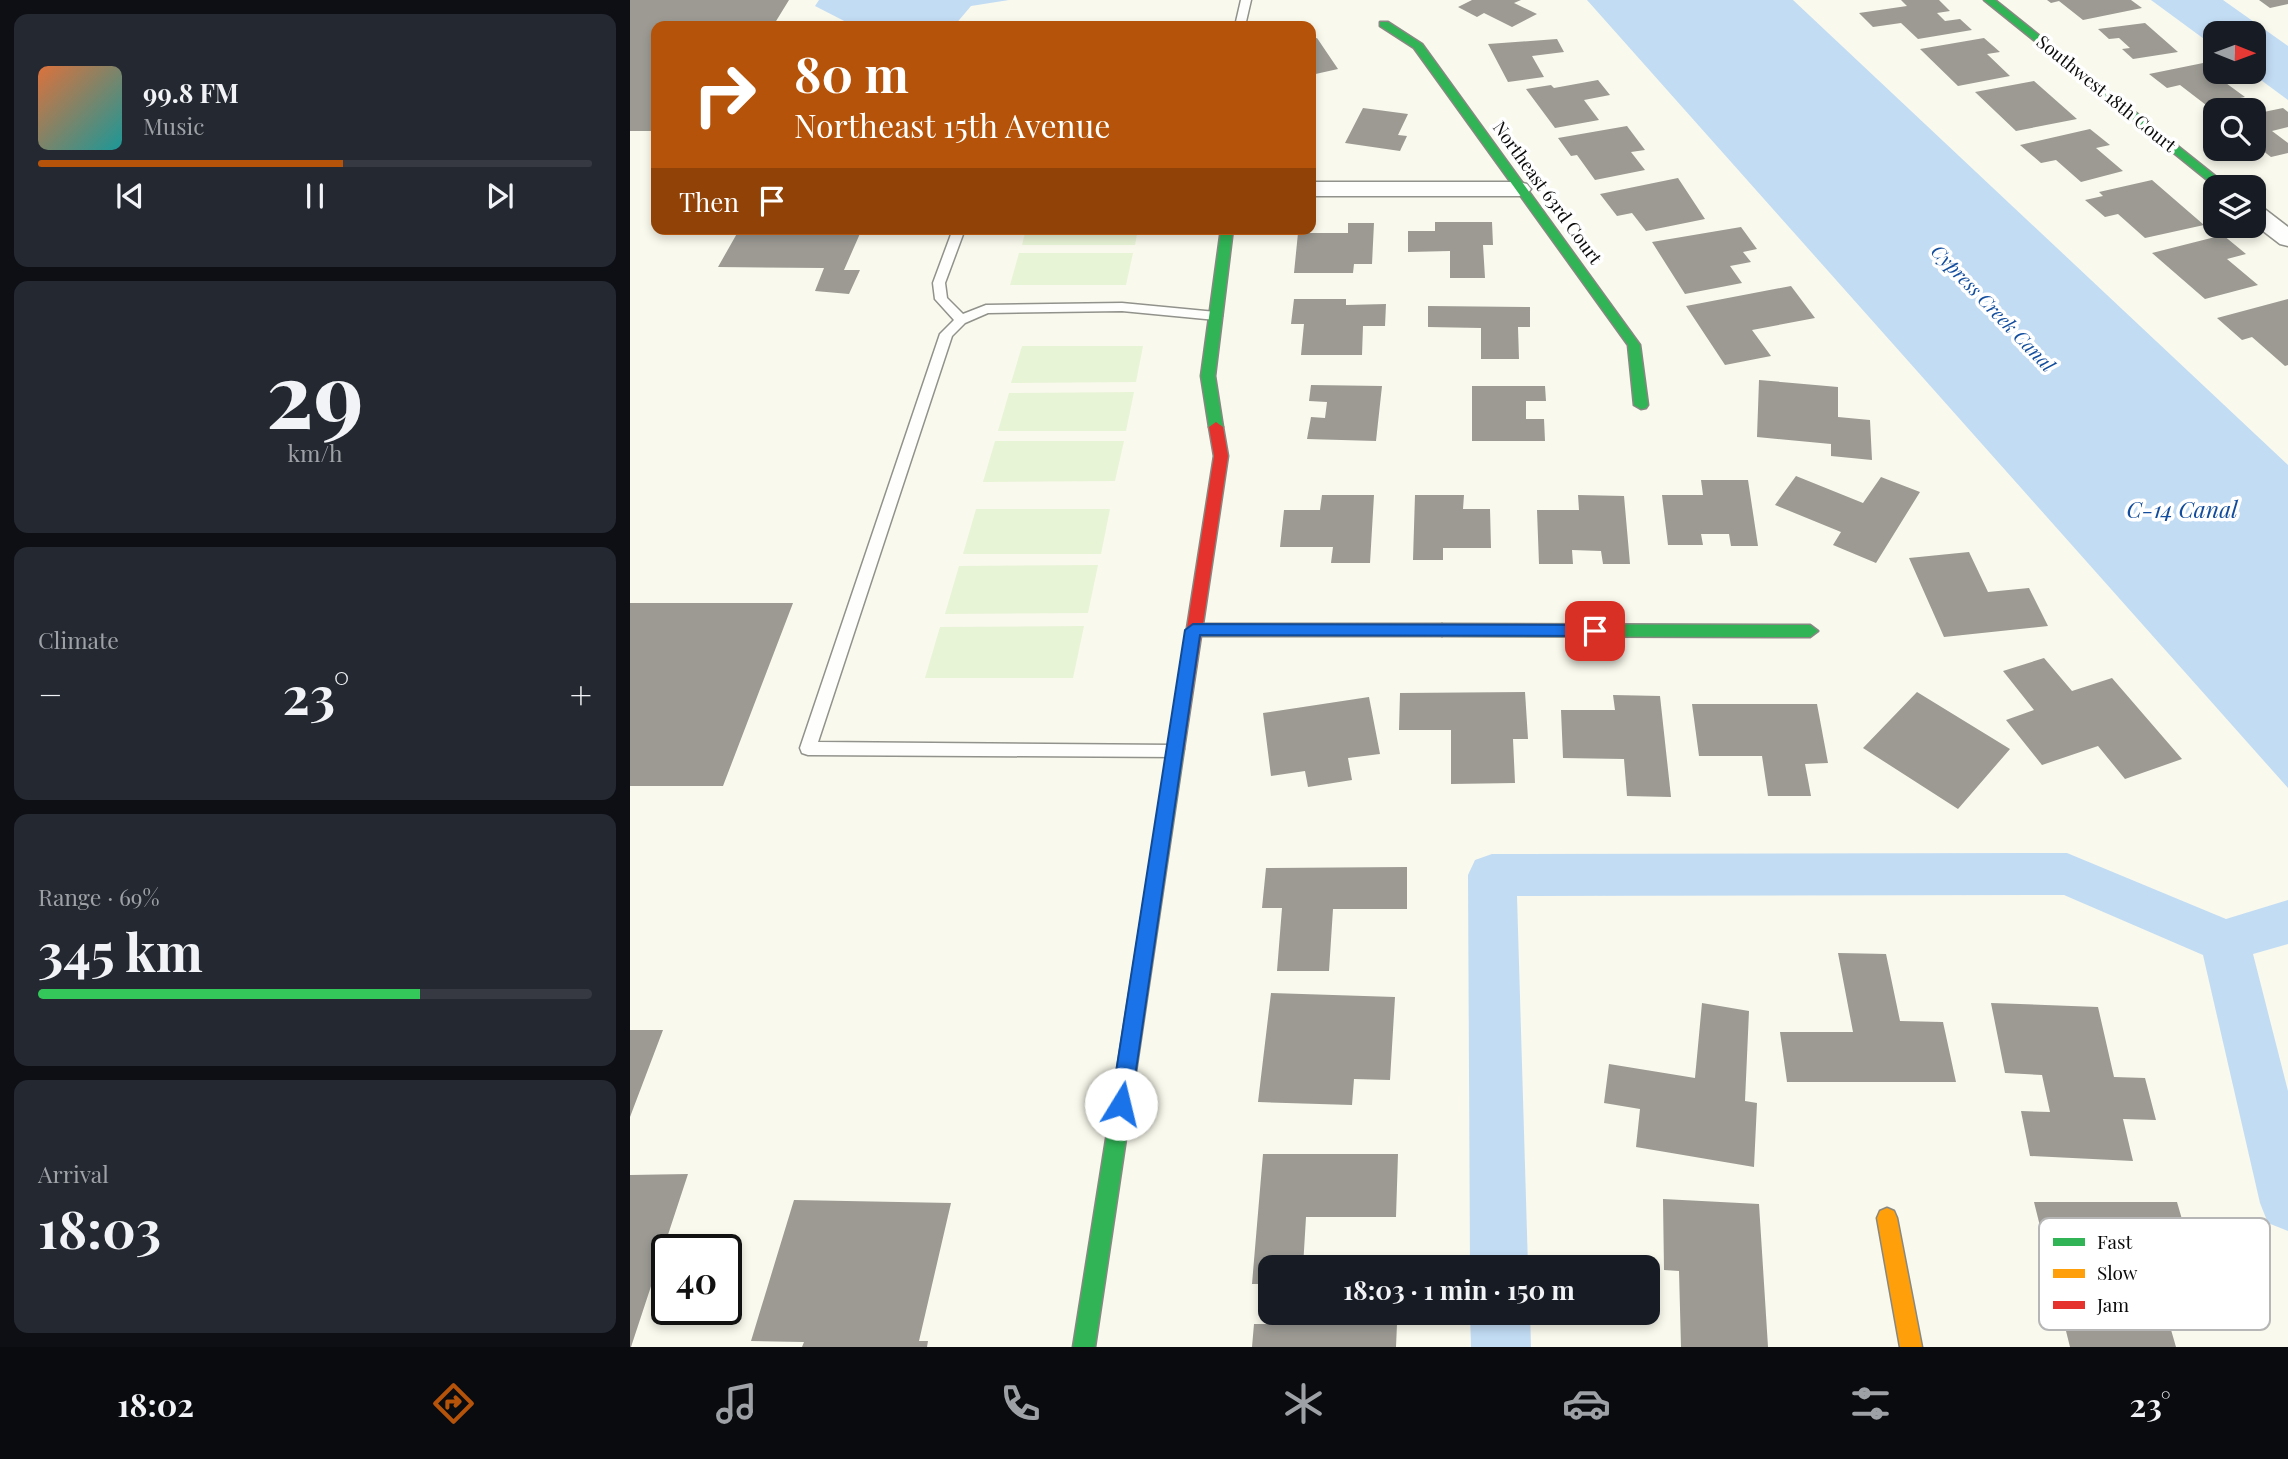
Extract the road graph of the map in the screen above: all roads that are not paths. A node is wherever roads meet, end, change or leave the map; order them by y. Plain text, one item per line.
1 (1246, 0) edge
2 (1989, 0) edge
3 (1241, 21) edge
4 (1384, 24) dead end
5 (2208, 175) edge
6 (1316, 189) edge
7 (1519, 189) junction
8 (2266, 222) edge
9 (957, 235) edge
10 (1226, 235) edge
11 (2288, 239) edge
12 (1216, 316) junction
13 (961, 320) junction
14 (1642, 405) dead end
15 (1193, 630) junction
16 (1810, 631) dead end
17 (1174, 752) junction
18 (1887, 1218) dead end
19 (1084, 1347) edge
20 (1911, 1347) edge

1 - 3 lane
2 - 5 street, Southwest 18th Court
4 - 7 street, Northeast 63rd Court
6 - 7 street
7 - 14 street, Northeast 63rd Court
8 - 11 street
9 - 13 lane
10 - 12 street
12 - 13 lane
12 - 15 street
13 - 17 lane
15 - 16 street
15 - 17 street
17 - 19 street
18 - 20 street

